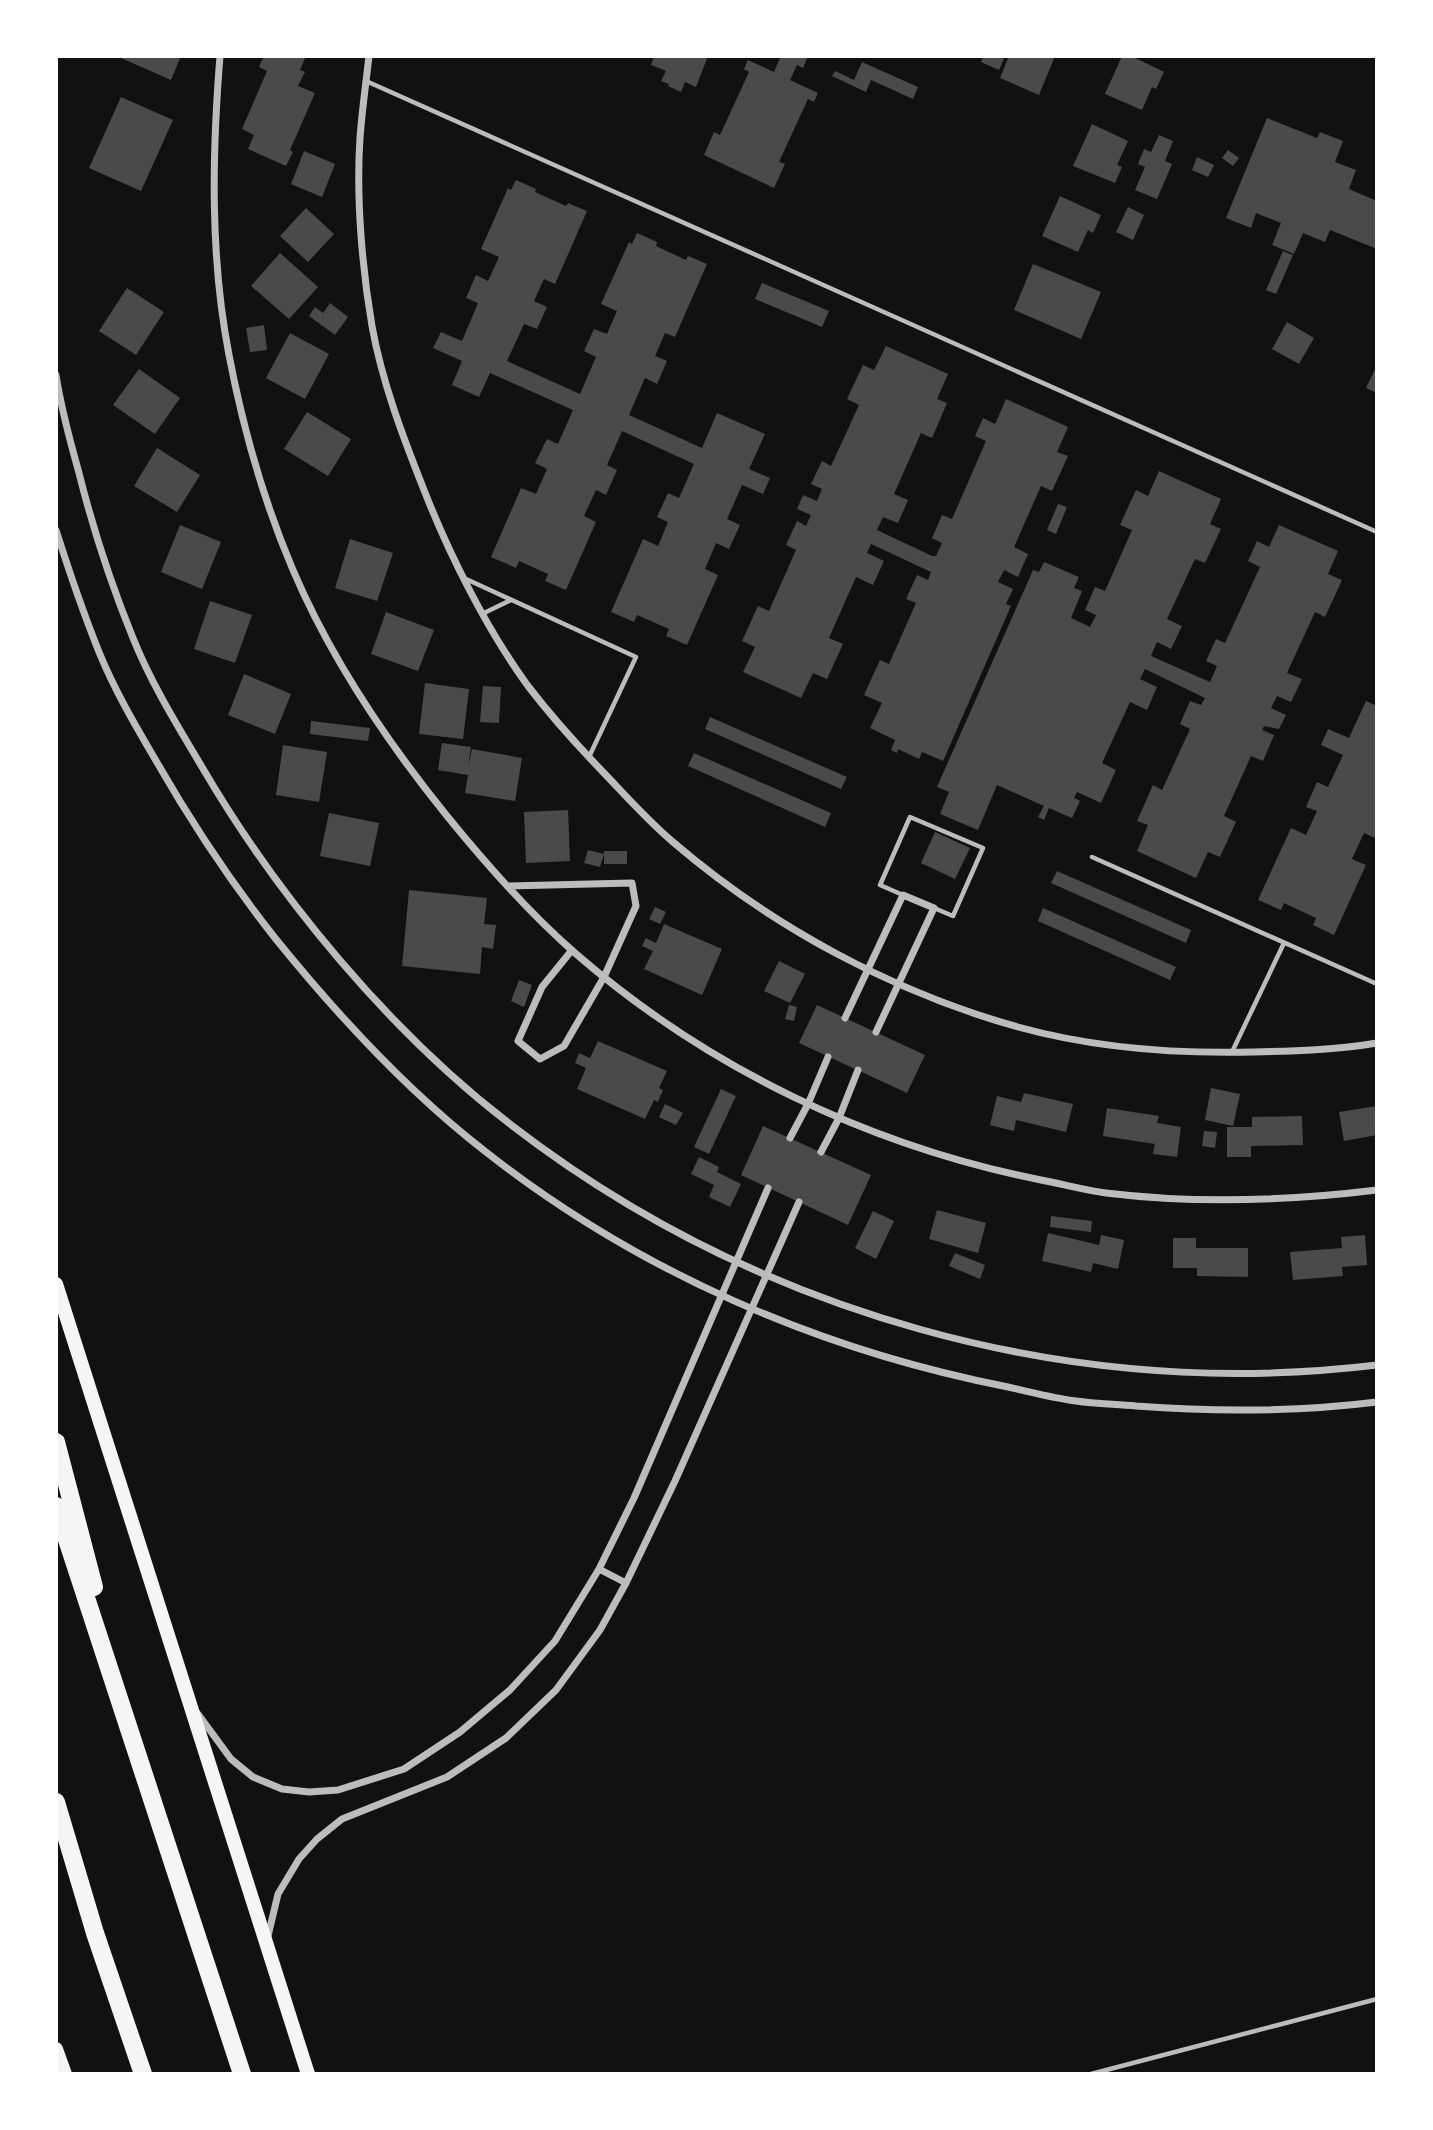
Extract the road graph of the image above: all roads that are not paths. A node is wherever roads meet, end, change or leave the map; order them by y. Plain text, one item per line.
1 (220, 56) edge
2 (369, 56) edge
3 (366, 81) junction
4 (56, 375) edge
5 (56, 530) edge
6 (1377, 532) edge
7 (465, 579) junction
8 (511, 600) junction
9 (484, 613) junction
10 (589, 757) junction
11 (1092, 857) dead end
12 (508, 886) junction
13 (903, 895) junction
14 (934, 908) junction
15 (1284, 943) junction
16 (572, 950) junction
17 (870, 969) junction
18 (604, 977) junction
19 (900, 983) junction
20 (1377, 984) edge
21 (845, 1018) dead end
22 (876, 1032) dead end
23 (1377, 1043) edge
24 (1231, 1053) junction
25 (828, 1056) dead end
26 (858, 1070) dead end
27 (808, 1104) junction
28 (839, 1118) junction
29 (790, 1138) dead end
30 (821, 1153) dead end
31 (768, 1188) dead end
32 (1377, 1190) edge
33 (799, 1202) dead end
34 (737, 1262) junction
35 (768, 1276) junction
36 (56, 1284) edge
37 (722, 1296) junction
38 (752, 1309) junction
39 (1377, 1365) edge
40 (1377, 1402) edge
41 (56, 1442) edge
42 (56, 1506) edge
43 (599, 1569) junction
44 (626, 1583) junction
45 (187, 1699) junction
46 (141, 1766) junction
47 (56, 1802) edge
48 (95, 1933) junction
49 (267, 1940) junction
50 (1377, 1999) edge
51 (56, 2049) edge
52 (65, 2074) edge
53 (130, 2074) edge
54 (143, 2074) edge
55 (242, 2074) edge
56 (308, 2074) edge
57 (1091, 2074) edge

1 - 12 street
2 - 3 street
3 - 6 lane
3 - 7 street
4 - 34 street
5 - 37 street
7 - 8 lane
7 - 9 street
8 - 9 lane
8 - 10 lane
9 - 10 street
10 - 17 street
11 - 15 lane
12 - 16 street
12 - 18 street
13 - 14 street
13 - 14 lane
13 - 17 street
14 - 19 street
15 - 20 lane
15 - 24 lane
16 - 18 street
16 - 18 street
17 - 19 street
17 - 21 street
18 - 27 street
19 - 22 street
19 - 24 street
23 - 24 street
25 - 27 street
26 - 28 street
27 - 28 street
27 - 29 street
28 - 30 street
28 - 32 street
31 - 34 street
33 - 35 street
34 - 35 street
34 - 37 street
35 - 38 street
35 - 39 street
36 - 45 main road
37 - 38 street
37 - 43 street
38 - 40 street
38 - 44 street
41 - 46 highway
42 - 46 highway
43 - 44 street
43 - 45 street
44 - 49 street
45 - 49 main road
46 - 55 highway
47 - 48 highway
48 - 53 highway
48 - 54 highway
49 - 56 main road
50 - 57 lane
51 - 52 main road

